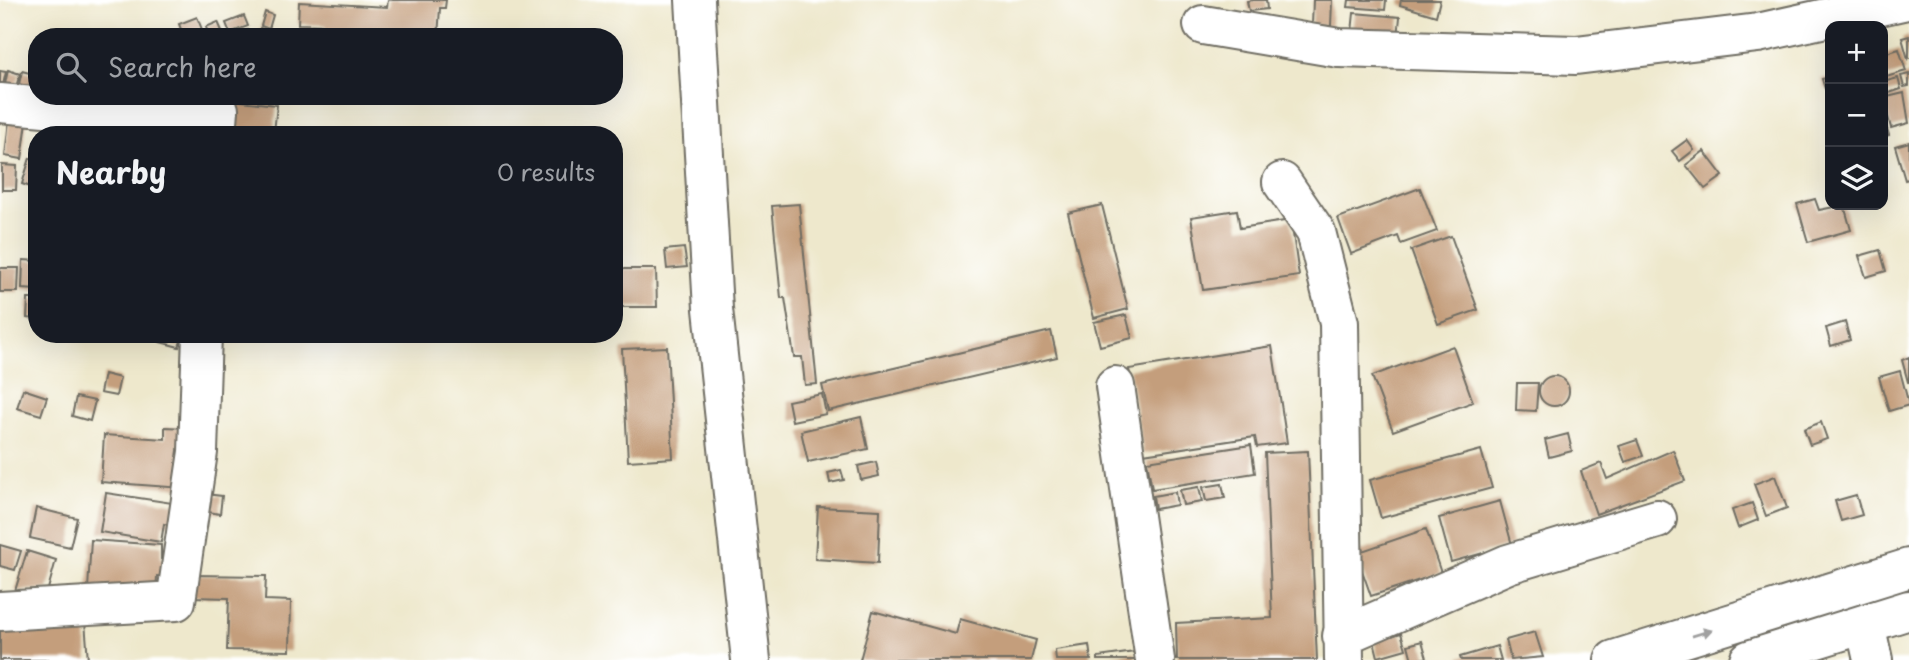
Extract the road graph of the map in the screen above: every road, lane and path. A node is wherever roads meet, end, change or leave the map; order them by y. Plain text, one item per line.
1 (695, 0) edge
2 (1907, 0) edge
3 (1203, 25) dead end
4 (0, 103) edge
5 (218, 126) edge
6 (1282, 182) dead end
7 (202, 343) edge
8 (1115, 386) dead end
9 (1657, 519) dead end
10 (1909, 568) edge
11 (1909, 610) edge
12 (0, 611) edge
13 (1869, 642) edge
14 (1343, 648) edge
15 (751, 660) edge
16 (1155, 660) edge
17 (1614, 660) edge
18 (1749, 660) edge

1 - 15 street
2 - 3 street
4 - 5 street
6 - 14 street
7 - 12 street
8 - 16 street
9 - 14 street
17 -> 10 street
11 - 13 street
13 - 18 street

